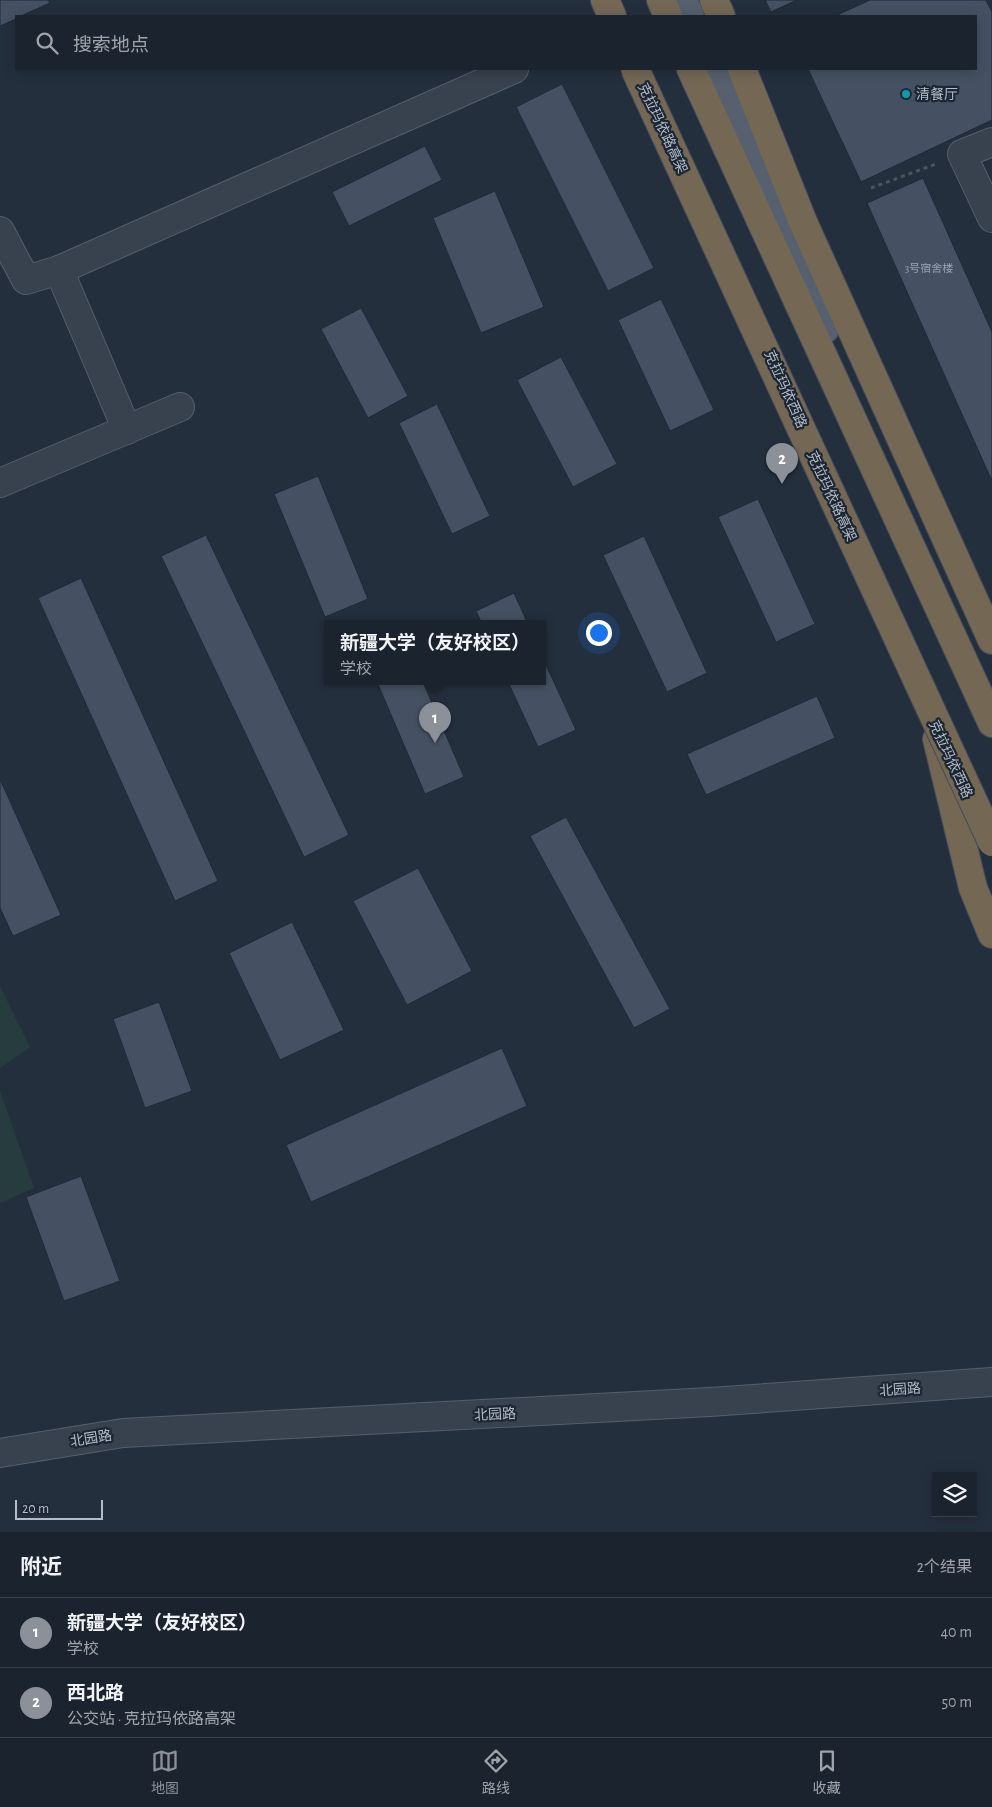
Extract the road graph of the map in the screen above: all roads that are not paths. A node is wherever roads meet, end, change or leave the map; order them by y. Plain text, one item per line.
1 (606, 0) edge
2 (661, 0) edge
3 (683, 0) edge
4 (714, 0) edge
5 (614, 15) edge
6 (668, 15) edge
7 (690, 15) edge
8 (721, 15) edge
9 (512, 70) edge
10 (635, 70) edge
11 (641, 70) edge
12 (691, 70) edge
13 (712, 70) edge
14 (742, 70) edge
15 (992, 142) edge
16 (992, 218) edge
17 (0, 231) edge
18 (59, 270) junction
19 (180, 407) dead end
20 (127, 430) junction
21 (0, 483) edge
22 (992, 640) edge
23 (992, 708) edge
24 (933, 721) junction
25 (992, 723) edge
26 (992, 842) edge
27 (992, 846) edge
28 (992, 934) edge
29 (992, 1382) edge
30 (0, 1453) edge

1 - 5 highway
2 - 6 highway
3 - 7 main road
4 - 8 highway
9 - 18 street
10 - 26 highway, 克拉玛依路高架, bridge
11 - 24 main road, 克拉玛依西路
12 - 25 highway
13 - 23 main road
14 - 22 highway
15 - 16 street
17 - 18 street
18 - 20 street
19 - 20 street
20 - 21 street
24 - 27 main road, 克拉玛依西路
24 - 28 highway
29 - 30 street, 北园路

